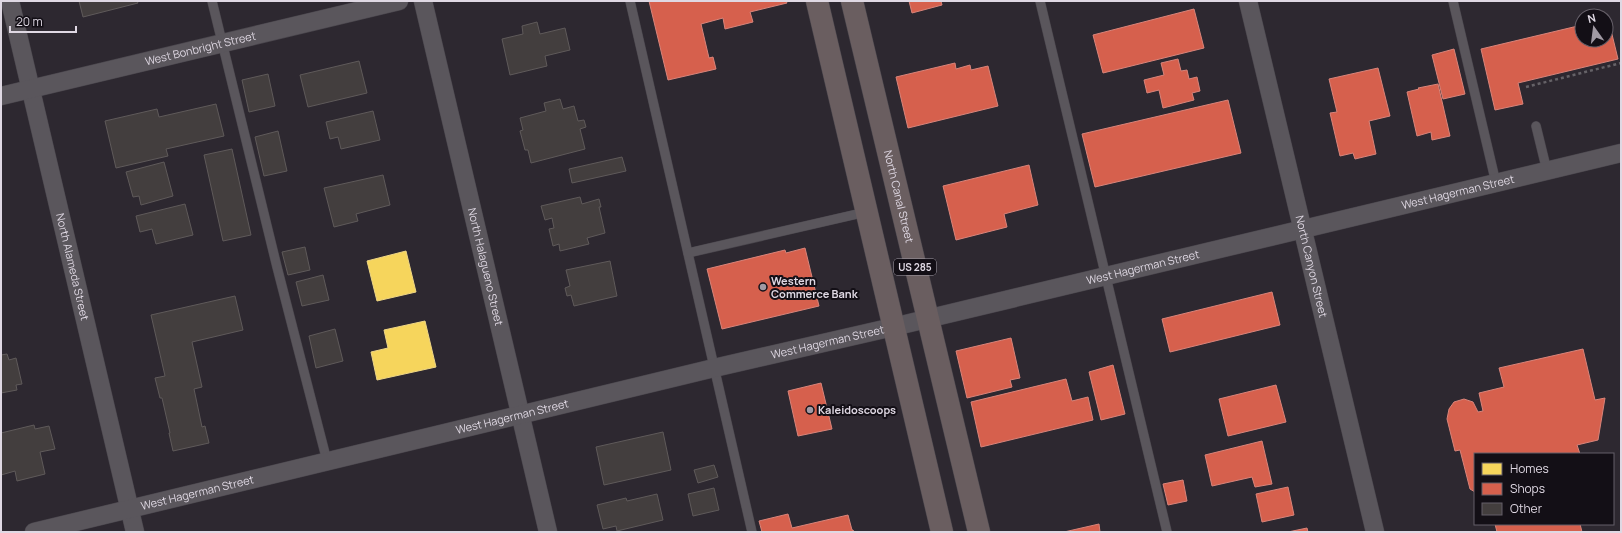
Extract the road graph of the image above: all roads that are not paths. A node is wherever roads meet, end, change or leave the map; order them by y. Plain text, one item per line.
1 (10, 1) edge
2 (212, 1) edge
3 (399, 1) edge
4 (423, 1) edge
5 (630, 1) edge
6 (816, 1) edge
7 (852, 1) edge
8 (1040, 1) edge
9 (1248, 1) edge
10 (1453, 1) edge
11 (222, 43) junction
12 (31, 90) junction
13 (1, 96) edge
14 (1536, 126) dead end
15 (1621, 153) edge
16 (1546, 171) junction
17 (1496, 183) junction
18 (866, 212) junction
19 (1302, 228) junction
20 (688, 253) junction
21 (1106, 275) junction
22 (927, 318) junction
23 (894, 327) junction
24 (714, 368) junction
25 (521, 416) junction
26 (327, 461) junction
27 (130, 509) junction
28 (34, 532) edge
29 (135, 532) edge
30 (548, 532) edge
31 (752, 532) edge
32 (942, 532) edge
33 (979, 532) edge
34 (1167, 532) edge
35 (1374, 532) edge

1 - 12 street, North Alameda Street
2 - 11 lane
3 - 11 street, West Bonbright Street
4 - 25 street, North Halagueno Street
5 - 20 lane
6 - 18 highway, US 285
7 - 22 highway, North Canal Street / US 285
8 - 21 lane
9 - 19 street, North Canyon Street
10 - 17 lane
11 - 12 street, West Bonbright Street
11 - 26 lane
12 - 13 street, West Bonbright Street
12 - 27 street, North Alameda Street
14 - 16 lane
15 - 16 street, West Hagerman Street
16 - 17 street, West Hagerman Street
17 - 19 street, West Hagerman Street
18 - 20 lane
18 - 23 highway, US 285
19 - 21 street, West Hagerman Street
19 - 35 street, North Canyon Street
20 - 24 lane
21 - 22 street, West Hagerman Street
21 - 34 lane
22 - 23 street, West Hagerman Street
22 - 33 highway, North Canal Street / US 285
23 - 24 street, West Hagerman Street
23 - 32 highway, US 285
24 - 25 street, West Hagerman Street
24 - 31 lane
25 - 26 street, West Hagerman Street
25 - 30 street, North Halagueno Street
26 - 27 street, West Hagerman Street
27 - 28 street, West Hagerman Street
27 - 29 street, North Alameda Street

